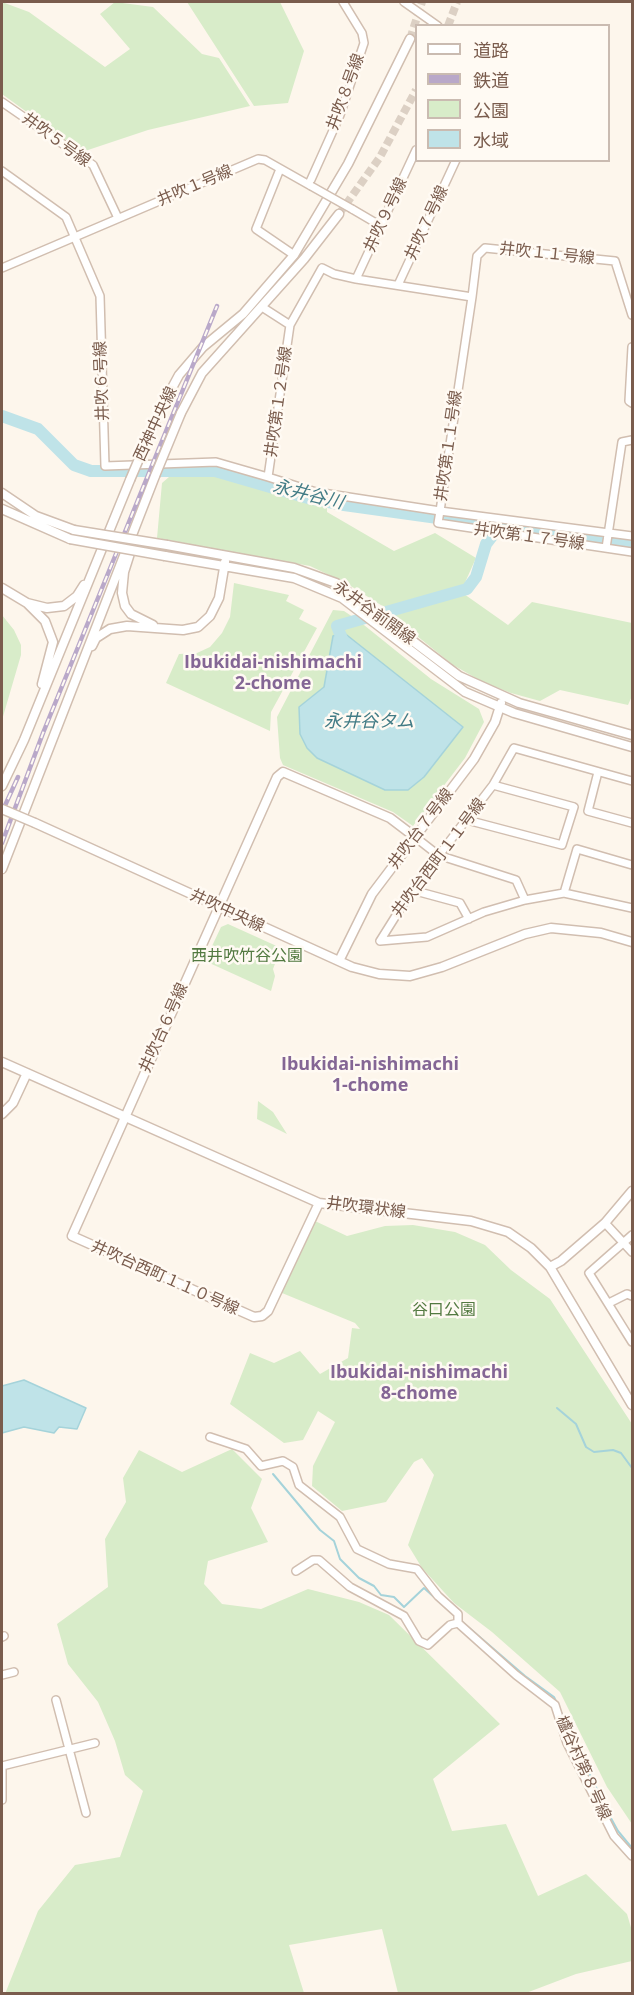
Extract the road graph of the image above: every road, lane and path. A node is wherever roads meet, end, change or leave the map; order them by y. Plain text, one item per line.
1 (343, 2) edge
2 (404, 2) edge
3 (435, 24) edge
4 (410, 39) dead end
5 (2, 102) edge
6 (415, 154) edge
7 (455, 162) edge
8 (280, 169) junction
9 (2, 171) edge
10 (310, 185) junction
11 (339, 214) tunnel mouth
12 (118, 219) junction
13 (381, 226) junction
14 (76, 237) junction
15 (294, 255) junction
16 (2, 268) edge
17 (356, 279) junction
18 (398, 285) junction
19 (472, 297) junction
20 (262, 307) junction
21 (633, 315) edge
22 (290, 325) junction
23 (633, 347) edge
24 (633, 403) edge
25 (633, 440) edge
26 (155, 476) junction
27 (268, 477) junction
28 (2, 493) edge
29 (9, 500) junction
30 (2, 511) edge
31 (439, 515) junction
32 (608, 532) junction
33 (633, 536) edge
34 (606, 548) junction
35 (633, 552) edge
36 (225, 555) junction
37 (95, 567) junction
38 (224, 567) junction
39 (2, 588) edge
40 (27, 603) junction
41 (159, 628) junction
42 (75, 678) junction
43 (503, 697) junction
44 (500, 707) junction
45 (633, 735) edge
46 (24, 740) junction
47 (633, 747) edge
48 (598, 772) junction
49 (633, 781) edge
50 (493, 785) junction
51 (2, 786) edge
52 (2, 809) edge
53 (467, 820) junction
54 (633, 823) edge
55 (415, 837) junction
56 (438, 855) junction
57 (633, 865) edge
58 (2, 869) edge
59 (411, 890) junction
60 (564, 893) junction
61 (525, 900) junction
62 (219, 907) junction
63 (633, 908) edge
64 (468, 919) junction
65 (633, 942) edge
66 (339, 961) junction
67 (2, 1062) edge
68 (27, 1073) junction
69 (2, 1114) edge
70 (124, 1117) junction
71 (633, 1191) edge
72 (319, 1203) junction
73 (605, 1223) junction
74 (633, 1235) edge
75 (624, 1244) junction
76 (633, 1252) edge
77 (550, 1267) junction
78 (633, 1296) edge
79 (609, 1303) junction
80 (633, 1342) edge
81 (633, 1405) edge
82 (210, 1437) dead end
83 (296, 1571) dead end
84 (458, 1620) junction
85 (14, 1672) dead end
86 (2, 1675) edge
87 (56, 1700) dead end
88 (94, 1743) dead end
89 (68, 1750) junction
90 (2, 1768) edge
91 (2, 1800) edge
92 (86, 1812) dead end
93 (633, 1856) edge

1 - 10 street, 井吹８号線
2 - 3 street
4 - 15 street, 西神中央線
5 - 12 street, 井吹５号線
6 - 13 street, 井吹９号線
7 - 18 street, 井吹７号線
8 - 10 street, 井吹１号線
8 - 12 street, 井吹１号線
8 - 15 street
9 - 14 street, 井吹６号線
10 - 13 street, 井吹１号線, bridge
11 - 20 street, 西神中央線
12 - 14 street, 井吹１号線
13 - 17 street, 井吹９号線
14 - 16 street, 井吹１号線
14 - 27 street, 井吹６号線
15 - 37 street, 西神中央線, bridge
17 - 18 street
17 - 22 street, 井吹第１２号線
18 - 19 street
19 - 21 street, 井吹１１号線
19 - 31 street, 井吹第１１号線
20 - 22 street
20 - 26 street, 西神中央線, bridge
22 - 27 street, 井吹第１２号線
23 - 24 street
25 - 32 street
26 - 41 street
26 - 42 street, 西神中央線
27 - 31 street, 井吹第１２号線
28 - 29 street, 永井谷前開線
29 - 30 street
29 - 36 street, 永井谷前開線, bridge
30 - 38 street, 永井谷前開線, bridge
31 - 32 street, 井吹第１１号線
31 - 34 street, 井吹第１７号線
32 - 33 street, 井吹第１１号線
32 - 34 street
34 - 35 street, 井吹第１７号線
36 - 38 street
36 - 43 street, 永井谷前開線
37 - 40 street
37 - 46 street, 西神中央線
38 - 41 street
38 - 44 street, 永井谷前開線
39 - 40 street
40 - 46 street
41 - 42 street
42 - 58 street, 西神中央線
43 - 44 street, 井吹台７号線
43 - 45 street, 永井谷前開線
44 - 47 street, 永井谷前開線
44 - 55 street, 井吹台７号線
46 - 51 street, 西神中央線
48 - 49 street, 井吹台西町１１号線
48 - 50 street, 井吹台西町１１号線
48 - 54 street
50 - 53 street, 井吹台西町１１号線
50 - 53 street
52 - 62 street, 井吹中央線, bridge
53 - 56 street, 井吹台西町１１号線
55 - 56 street
55 - 62 street, 井吹台６号線
55 - 66 street, 井吹台７号線
56 - 59 street, 井吹台西町１１号線
56 - 61 street
57 - 60 street
59 - 64 street
59 - 64 street, 井吹台西町１１号線
60 - 61 street, 井吹台西町１１号線
60 - 63 street, 井吹台西町１１号線
61 - 64 street, 井吹台西町１１号線
62 - 66 street, 井吹中央線
62 - 70 street, 井吹台６号線
65 - 66 street, 井吹中央線
67 - 68 street, 井吹環状線
68 - 69 street
68 - 70 street, 井吹環状線
70 - 72 street, 井吹環状線
70 - 72 street, 井吹台西町１１０号線
71 - 73 street
72 - 77 street, 井吹環状線
73 - 75 street
73 - 77 street
74 - 75 street
75 - 76 street
75 - 79 street
77 - 81 street, 井吹環状線
78 - 79 street
79 - 80 street
82 - 84 street, 櫨谷村第８号線
83 - 84 street
84 - 93 street, 櫨谷村第８号線
85 - 86 street
87 - 89 street
88 - 89 street
89 - 90 street
89 - 92 street
90 - 91 street

